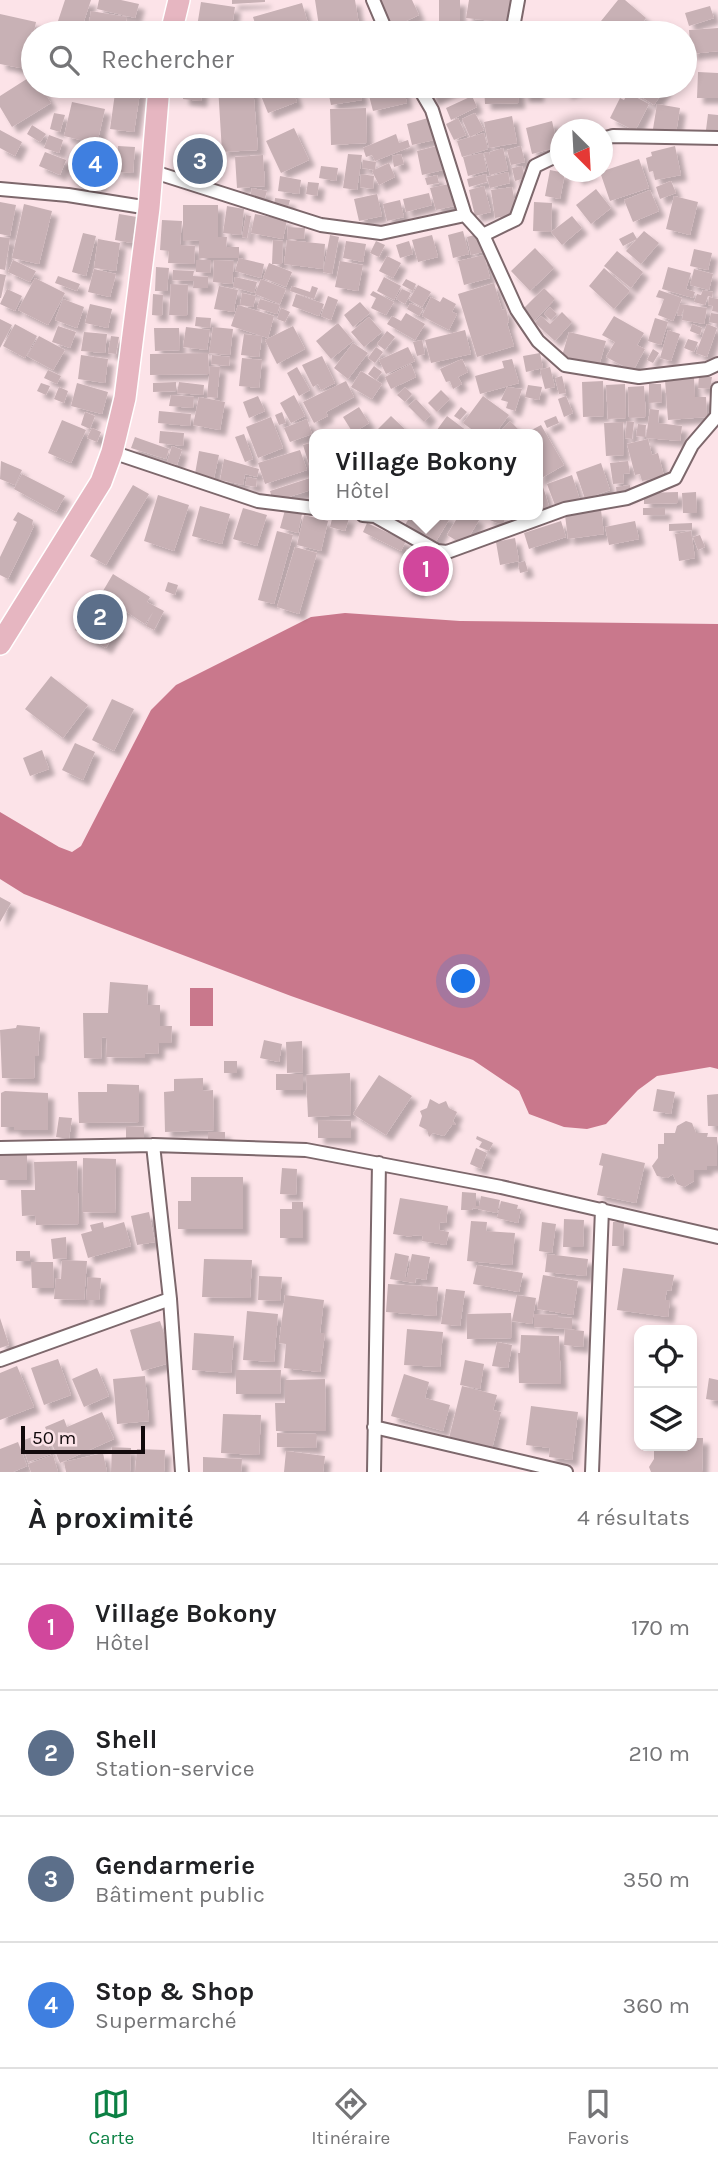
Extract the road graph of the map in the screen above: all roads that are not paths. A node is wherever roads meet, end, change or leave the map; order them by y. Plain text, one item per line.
1 (179, 0) edge
2 (373, 0) edge
3 (517, 0) edge
4 (174, 21) edge
5 (382, 21) edge
6 (514, 21) edge
7 (158, 98) edge
8 (425, 98) edge
9 (613, 136) edge
10 (718, 138) edge
11 (550, 159) edge
12 (150, 171) junction
13 (0, 188) edge
14 (149, 208) junction
15 (466, 215) junction
16 (482, 235) junction
17 (718, 363) edge
18 (718, 388) edge
19 (112, 452) junction
20 (309, 507) edge
21 (543, 517) edge
22 (382, 520) edge
23 (535, 520) edge
24 (0, 644) edge
25 (153, 1145) junction
26 (0, 1148) edge
27 (379, 1163) junction
28 (602, 1209) junction
29 (718, 1237) edge
30 (170, 1299) junction
31 (0, 1360) edge
32 (374, 1427) junction
33 (182, 1472) edge
34 (374, 1472) edge
35 (566, 1472) edge
36 (592, 1472) edge

1 - 4 main road
2 - 5 street
3 - 6 street
7 - 12 main road
8 - 15 street
9 - 10 street
11 - 16 street
12 - 14 main road
12 - 15 street
13 - 14 street
14 - 19 main road
15 - 16 street
16 - 17 street
18 - 21 street
19 - 20 street
19 - 24 main road
22 - 23 street
25 - 26 street
25 - 27 street
25 - 30 street
27 - 28 street
27 - 32 street
28 - 29 street
28 - 36 street
30 - 31 street
30 - 33 street
32 - 34 street
32 - 35 street

